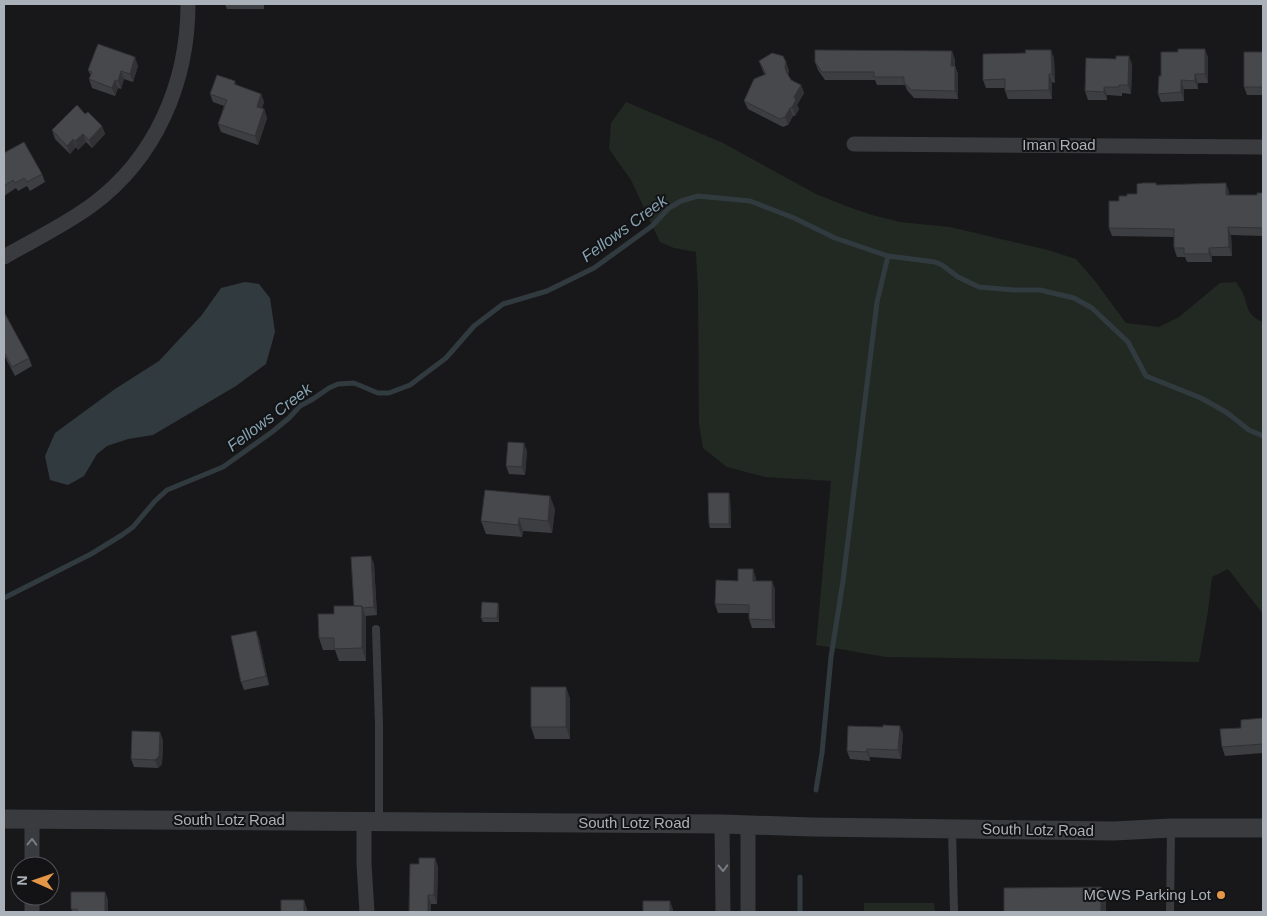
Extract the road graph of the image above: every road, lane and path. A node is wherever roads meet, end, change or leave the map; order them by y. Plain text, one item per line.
1 (188, 4) edge
2 (854, 144) dead end
3 (1263, 147) edge
4 (4, 257) edge
5 (376, 629) dead end
6 (4, 819) edge
7 (32, 819) junction
8 (372, 821) junction
9 (722, 824) junction
10 (748, 824) junction
11 (952, 828) junction
12 (1171, 828) junction
13 (1263, 828) edge
14 (32, 856) edge
15 (367, 912) edge
16 (723, 912) edge
17 (748, 912) edge
18 (954, 912) edge
19 (1170, 912) edge

1 - 4 street
2 - 3 street, Iman Road
5 - 8 lane
6 - 7 street, South Lotz Road
7 - 8 street, South Lotz Road
14 -> 7 street
8 - 9 street, South Lotz Road
8 - 15 street
9 - 10 street, South Lotz Road
9 -> 16 street
10 - 11 street, South Lotz Road
10 - 17 street
11 - 12 street, South Lotz Road
11 - 18 lane
12 - 13 street, South Lotz Road
12 - 19 lane

